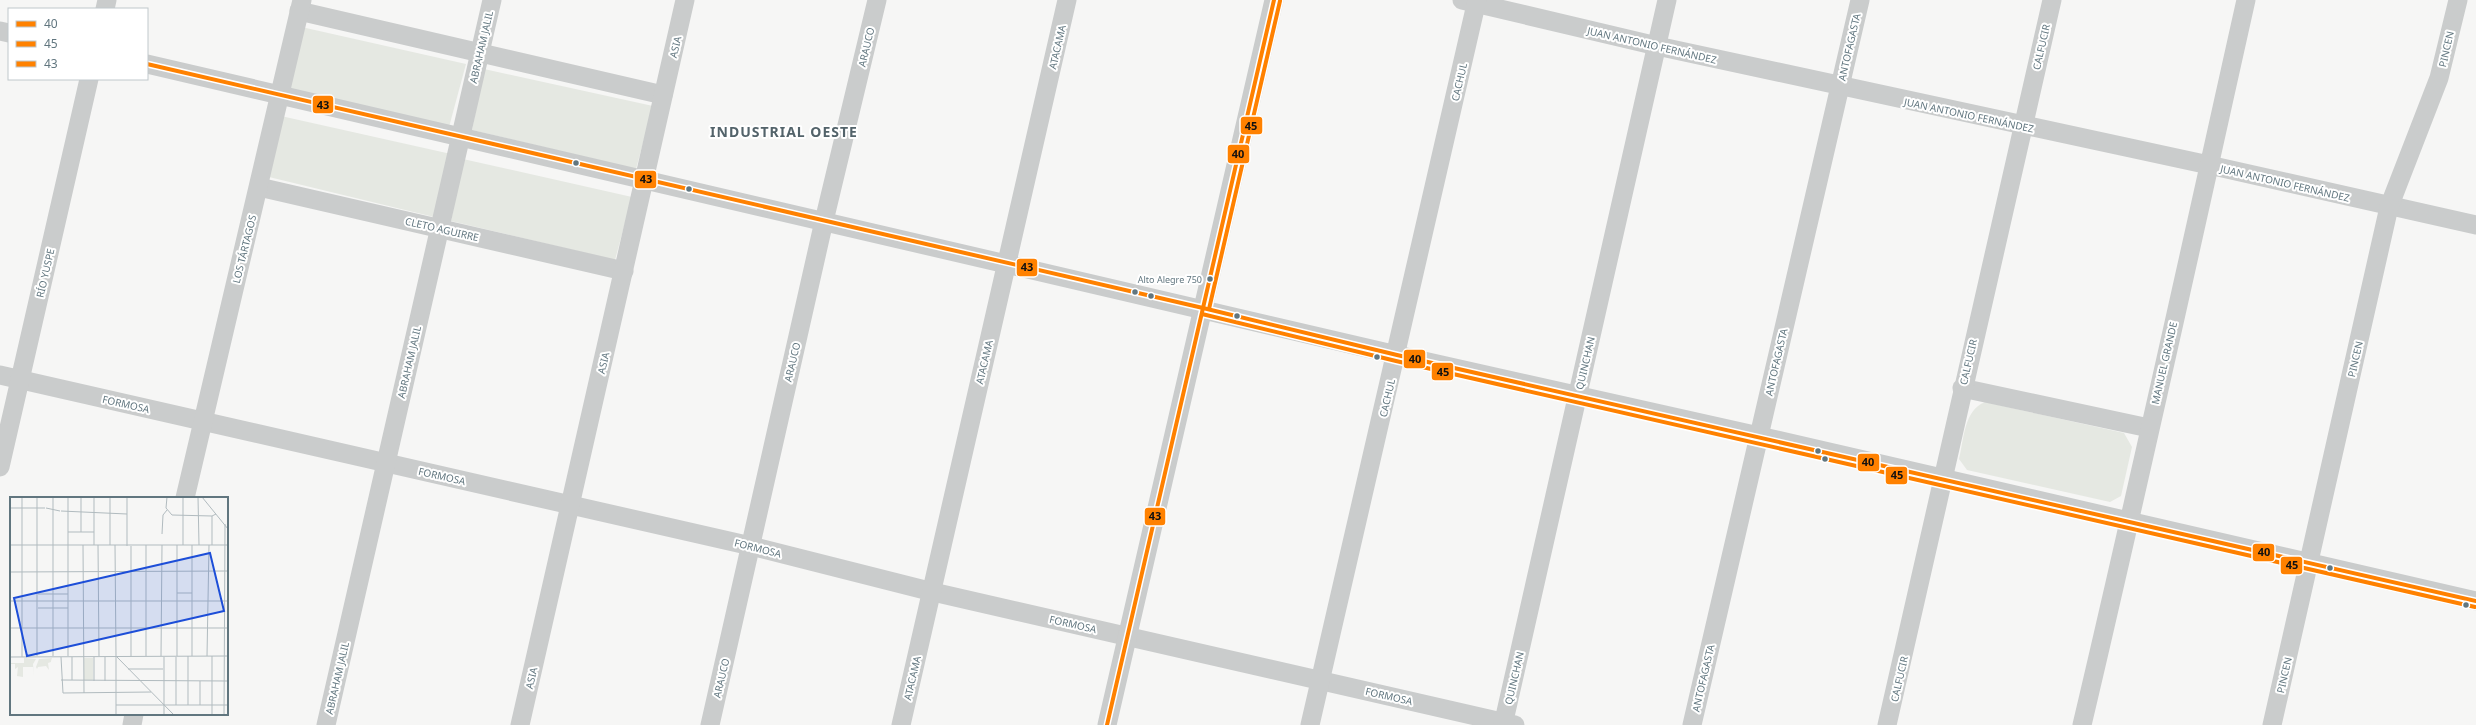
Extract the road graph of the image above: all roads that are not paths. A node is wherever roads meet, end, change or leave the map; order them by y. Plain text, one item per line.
1 (492, 0) edge
2 (685, 0) edge
3 (877, 0) edge
4 (1067, 0) edge
5 (1274, 0) edge
6 (1667, 0) edge
7 (1860, 0) edge
8 (2052, 0) edge
9 (2246, 0) edge
10 (2458, 0) edge
11 (1472, 1) edge
12 (300, 6) edge
13 (1657, 46) junction
14 (479, 53) junction
15 (148, 64) edge
16 (89, 80) edge
17 (1840, 86) junction
18 (280, 96) junction
19 (664, 96) junction
20 (2023, 127) junction
21 (460, 137) junction
22 (2209, 165) junction
23 (644, 180) junction
24 (259, 187) junction
25 (2389, 206) junction
26 (824, 221) junction
27 (2476, 226) edge
28 (439, 228) junction
29 (1006, 264) junction
30 (624, 271) junction
31 (1203, 308) junction
32 (1397, 355) junction
33 (0, 375) edge
34 (20, 380) junction
35 (1962, 388) junction
36 (1578, 396) junction
37 (203, 422) junction
38 (2149, 428) junction
39 (1759, 436) junction
40 (386, 463) junction
41 (0, 467) edge
42 (1942, 478) junction
43 (185, 497) edge
44 (571, 505) junction
45 (2130, 521) junction
46 (751, 546) junction
47 (2310, 563) junction
48 (933, 592) junction
49 (2476, 602) edge
50 (1127, 636) junction
51 (1321, 681) junction
52 (134, 715) edge
53 (1507, 724) edge
54 (132, 725) edge
55 (326, 725) edge
56 (520, 725) edge
57 (710, 725) edge
58 (902, 725) edge
59 (1107, 725) edge
60 (1310, 725) edge
61 (1692, 725) edge
62 (1887, 725) edge
63 (2082, 725) edge
64 (2272, 725) edge

1 - 14 street, ABRAHAM JALIL
2 - 19 street, ASIA
3 - 26 street, ARAUCO
4 - 29 street, ATACAMA
5 - 31 street
6 - 13 street, QUINCHAN
7 - 17 street, ANTOFAGASTA
8 - 20 street, CALFUCIR
9 - 22 street, MANUEL GRANDE
10 - 25 street, PINCEN
11 - 13 street, JUAN ANTONIO FERNÁNDEZ
11 - 32 street, CACHUL
12 - 14 street
12 - 18 street, LOS TÁRTAGOS
13 - 17 street, JUAN ANTONIO FERNÁNDEZ
13 - 36 street, QUINCHAN
14 - 19 street
14 - 21 street, ABRAHAM JALIL
15 - 18 street
16 - 34 street, RÍO YUSPE
17 - 20 street, JUAN ANTONIO FERNÁNDEZ
17 - 39 street, ANTOFAGASTA
18 - 21 street
18 - 24 street, LOS TÁRTAGOS
19 - 23 street, ASIA
20 - 22 street, JUAN ANTONIO FERNÁNDEZ
20 - 35 street, CALFUCIR
21 - 23 street
21 - 28 street, ABRAHAM JALIL
22 - 25 street, JUAN ANTONIO FERNÁNDEZ
22 - 38 street, MANUEL GRANDE
23 - 26 street
23 - 30 street, ASIA
24 - 28 street, CLETO AGUIRRE
24 - 37 street, LOS TÁRTAGOS
25 - 27 street, JUAN ANTONIO FERNÁNDEZ
25 - 47 street, PINCEN
26 - 29 street
26 - 46 street, ARAUCO
28 - 30 street, CLETO AGUIRRE
28 - 40 street, ABRAHAM JALIL
29 - 31 street
29 - 48 street, ATACAMA
30 - 44 street, ASIA
31 - 32 street
31 - 50 street
32 - 36 street
32 - 51 street, CACHUL
33 - 34 street, FORMOSA
34 - 37 street, FORMOSA
34 - 41 street, RÍO YUSPE
35 - 38 street
35 - 42 street, CALFUCIR
36 - 39 street
36 - 53 street, QUINCHAN
37 - 40 street, FORMOSA
37 - 43 street, LOS TÁRTAGOS
38 - 45 street, MANUEL GRANDE
39 - 42 street
39 - 61 street, ANTOFAGASTA
40 - 44 street, FORMOSA
40 - 55 street, ABRAHAM JALIL
42 - 45 street
42 - 62 street, CALFUCIR
44 - 46 street, FORMOSA
44 - 56 street, ASIA
45 - 47 street
45 - 63 street, MANUEL GRANDE
46 - 48 street, FORMOSA
46 - 57 street, ARAUCO
47 - 49 street
47 - 64 street, PINCEN
48 - 50 street, FORMOSA
48 - 58 street, ATACAMA
50 - 51 street, FORMOSA
50 - 59 street
51 - 53 street, FORMOSA
51 - 60 street, CACHUL
52 - 54 street

